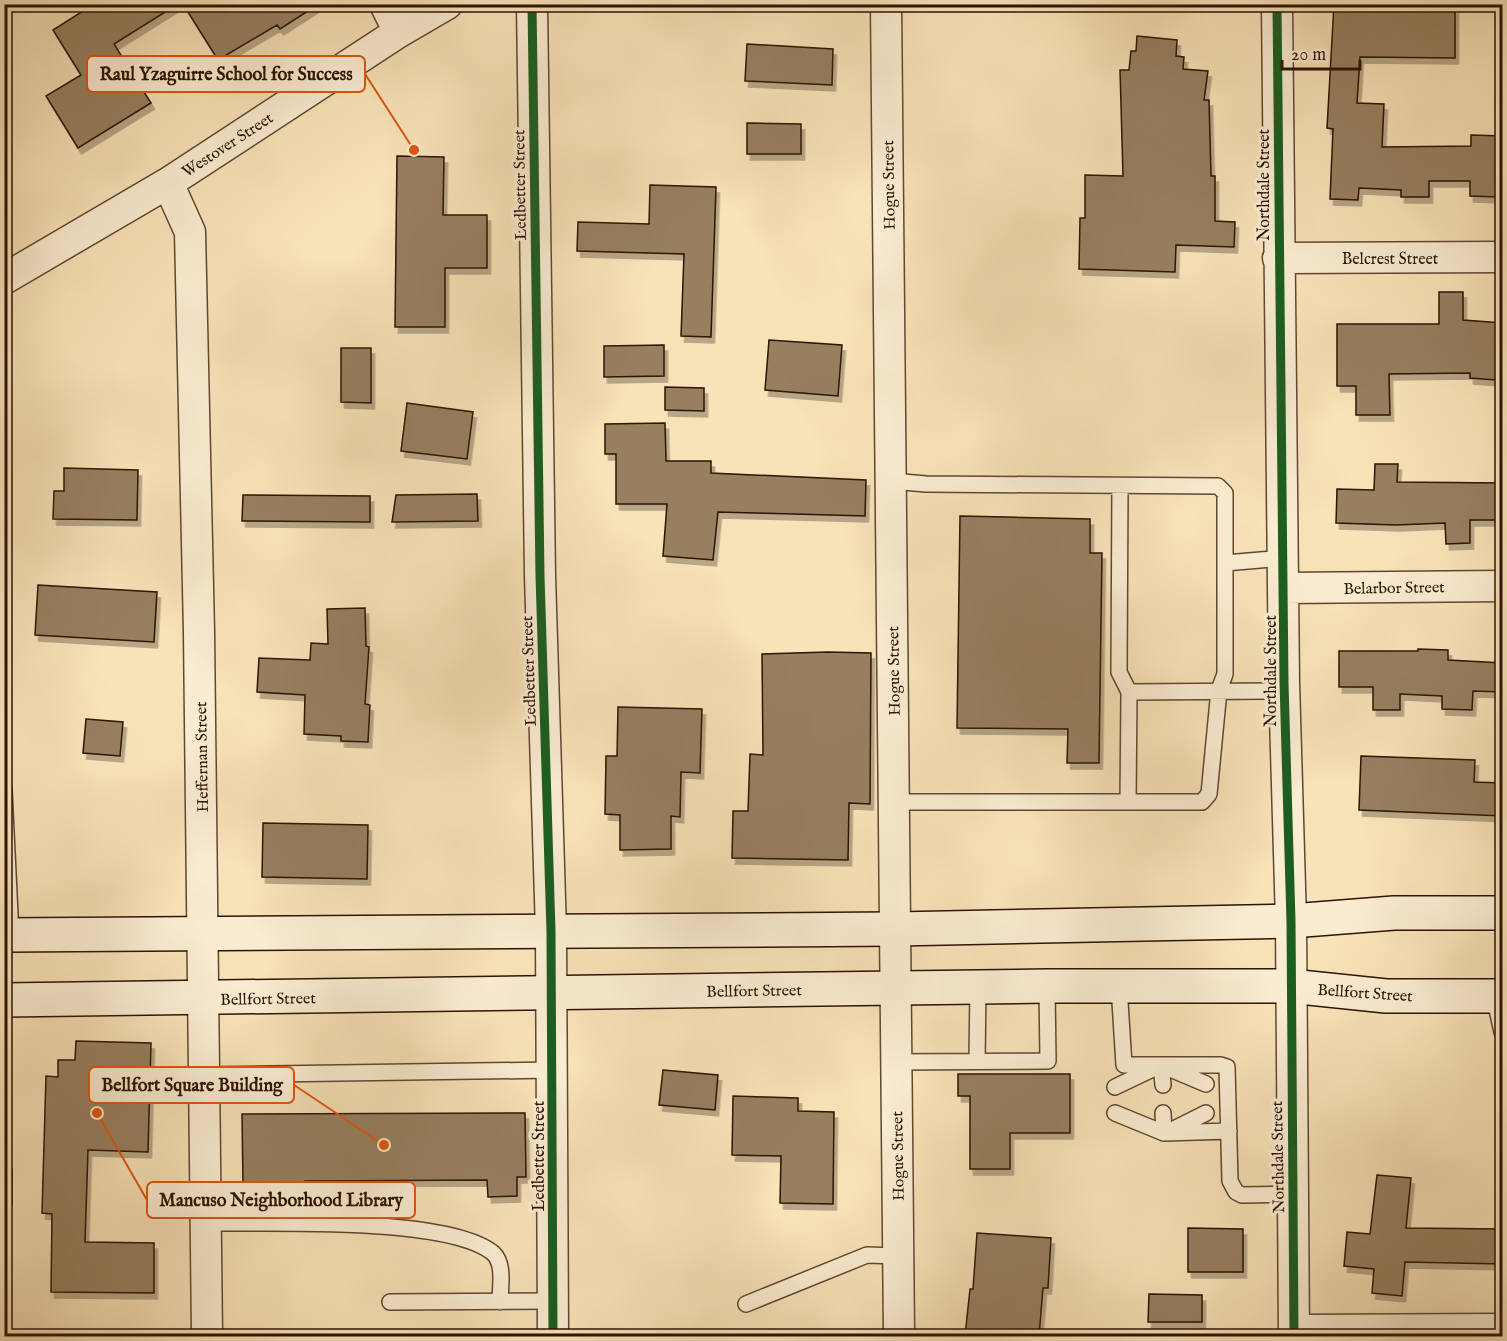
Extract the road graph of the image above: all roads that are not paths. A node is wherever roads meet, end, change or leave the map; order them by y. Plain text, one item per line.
1 (385, 4) edge
2 (447, 4) edge
3 (532, 4) edge
4 (886, 4) edge
5 (1277, 4) edge
6 (399, 32) junction
7 (168, 183) junction
8 (1503, 257) edge
9 (1278, 258) junction
10 (4, 279) edge
11 (891, 481) junction
12 (1120, 486) junction
13 (1284, 558) junction
14 (1225, 563) junction
15 (1503, 586) edge
16 (1284, 588) junction
17 (1219, 690) junction
18 (1129, 692) junction
19 (1284, 692) junction
20 (4, 790) edge
21 (896, 802) junction
22 (1128, 802) junction
23 (1503, 913) edge
24 (1291, 921) junction
25 (896, 929) junction
26 (551, 931) junction
27 (203, 934) junction
28 (8, 935) edge
29 (1047, 986) junction
30 (1119, 986) junction
31 (1290, 986) junction
32 (897, 987) junction
33 (978, 987) junction
34 (552, 995) junction
35 (1498, 996) edge
36 (204, 999) junction
37 (4, 1000) edge
38 (1503, 1032) edge
39 (977, 1061) junction
40 (896, 1062) junction
41 (1161, 1065) junction
42 (553, 1070) junction
43 (204, 1075) junction
44 (1206, 1084) dead end
45 (1135, 1085) dead end
46 (1163, 1085) dead end
47 (1185, 1086) dead end
48 (1114, 1087) dead end
49 (1115, 1113) dead end
50 (1135, 1113) dead end
51 (1163, 1113) dead end
52 (1185, 1113) dead end
53 (1206, 1113) dead end
54 (1229, 1131) junction
55 (1164, 1133) junction
56 (4, 1171) edge
57 (1292, 1194) junction
58 (4, 1203) edge
59 (206, 1223) junction
60 (898, 1256) junction
61 (553, 1301) junction
62 (390, 1302) dead end
63 (500, 1302) junction
64 (746, 1304) dead end
65 (1503, 1329) edge
66 (1294, 1333) edge
67 (207, 1336) edge
68 (553, 1336) edge
69 (899, 1336) edge

1 - 6 street
2 - 6 street, Westover Street
3 - 26 street, Ledbetter Street
4 - 11 street, Hogue Street
5 - 9 street, Northdale Street
6 - 7 street, Westover Street
7 - 10 street, Westover Street
7 - 27 street, Heffernan Street
8 - 9 street, Belcrest Street
9 - 13 street, Northdale Street
11 - 12 lane
11 - 21 street, Hogue Street
12 - 14 lane
12 - 18 lane
13 - 14 lane
13 - 16 street, Northdale Street
14 - 17 lane
15 - 16 street, Belarbor Street
16 - 19 street, Northdale Street
17 - 18 lane
17 - 19 lane
17 - 22 lane
18 - 22 lane
19 - 24 street, Northdale Street
20 - 28 lane
21 - 22 lane
21 - 25 street, Hogue Street
23 - 24 main road
24 - 25 main road
24 - 31 street, Northdale Street
25 - 26 main road
25 - 32 street, Hogue Street
26 - 27 main road
26 - 34 street, Ledbetter Street
27 - 28 main road
27 - 36 street, Heffernan Street
29 - 30 main road, Bellfort Street
29 - 33 main road, Bellfort Street
29 - 39 lane
30 - 31 main road, Bellfort Street
30 - 41 lane
31 - 35 main road, Bellfort Street
31 - 57 street, Northdale Street
32 - 33 main road, Bellfort Street
32 - 34 main road, Bellfort Street
32 - 40 street, Hogue Street
33 - 39 lane
34 - 36 main road, Bellfort Street
34 - 42 street, Ledbetter Street
35 - 38 lane
36 - 37 main road, Bellfort Street
36 - 43 street, Heffernan Street
39 - 40 lane
40 - 60 street, Hogue Street
41 - 44 lane
41 - 45 lane
41 - 46 lane
41 - 47 lane
41 - 48 lane
41 - 54 lane
42 - 43 lane
42 - 61 street, Ledbetter Street
43 - 59 street, Heffernan Street
49 - 55 lane
50 - 55 lane
51 - 55 lane
52 - 55 lane
53 - 55 lane
54 - 55 lane
54 - 57 lane
56 - 58 lane
57 - 66 street, Northdale Street
59 - 63 lane
59 - 67 street, Heffernan Street
60 - 64 lane
60 - 69 street, Hogue Street
61 - 63 lane
61 - 68 street, Ledbetter Street
62 - 63 lane
65 - 66 street

